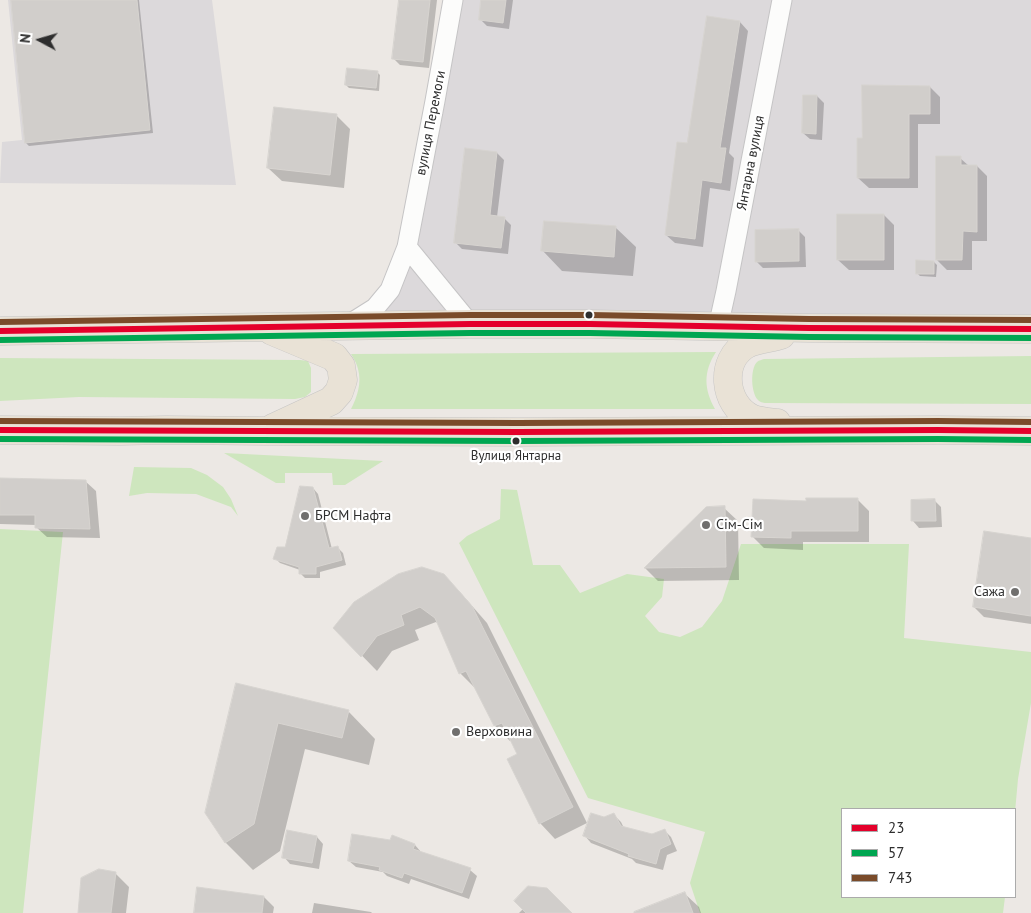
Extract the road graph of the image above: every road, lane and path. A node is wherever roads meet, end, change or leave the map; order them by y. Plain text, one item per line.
1 (453, 0) edge
2 (782, 0) edge
3 (407, 247) junction
4 (470, 324) junction
5 (348, 325) junction
6 (264, 327) junction
7 (718, 327) junction
8 (809, 328) junction
9 (1031, 329) edge
10 (0, 331) edge
11 (0, 430) edge
12 (812, 430) junction
13 (267, 431) junction
14 (1031, 431) edge

1 - 3 street, вулиця Перемоги
2 - 7 street, Янтарна вулиця
3 - 4 street
3 - 5 street, вулиця Перемоги
4 - 5 highway
4 - 7 highway
5 - 6 highway
6 - 10 highway
6 - 13 highway
7 - 8 highway
8 - 9 highway
8 - 12 highway
11 - 13 highway
12 - 13 highway
12 - 14 highway

